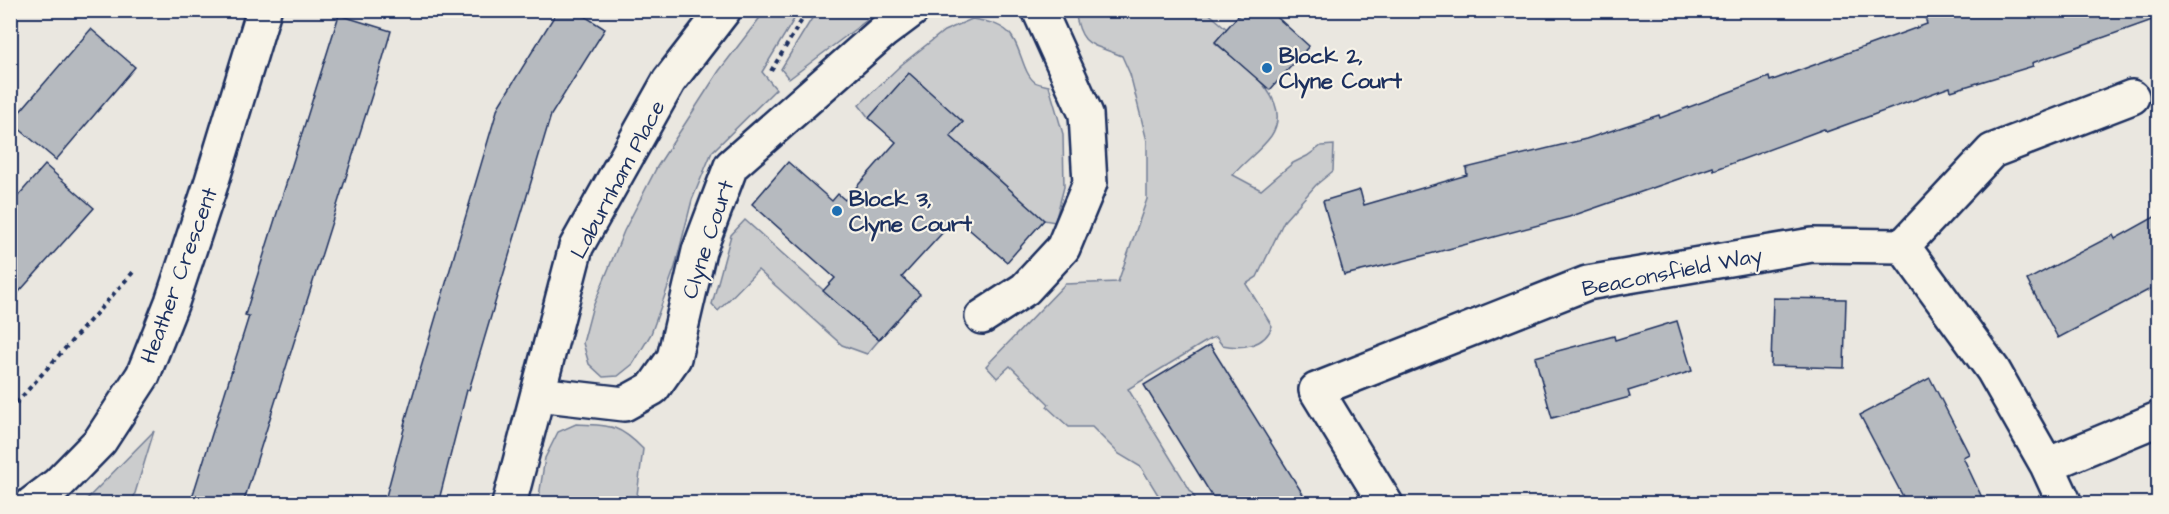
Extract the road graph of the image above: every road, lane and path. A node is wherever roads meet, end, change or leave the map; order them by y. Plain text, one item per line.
1 (264, 10) edge
2 (724, 10) edge
3 (912, 10) edge
4 (1039, 10) edge
5 (2132, 97) dead end
6 (1902, 246) junction
7 (142, 262) dead end
8 (982, 317) dead end
9 (538, 394) junction
10 (10, 410) edge
11 (2158, 419) edge
12 (2047, 465) junction
13 (32, 504) edge
14 (509, 504) edge
15 (1386, 504) edge
16 (2065, 504) edge

1 - 13 street, Heather Crescent
2 - 9 street, Laburnham Place
3 - 9 street, Clyne Court
4 - 8 street
5 - 6 street
6 - 12 street
6 - 15 street, Beaconsfield Way
7 - 10 path
9 - 14 street, Laburnham Place
11 - 12 street
12 - 16 street

